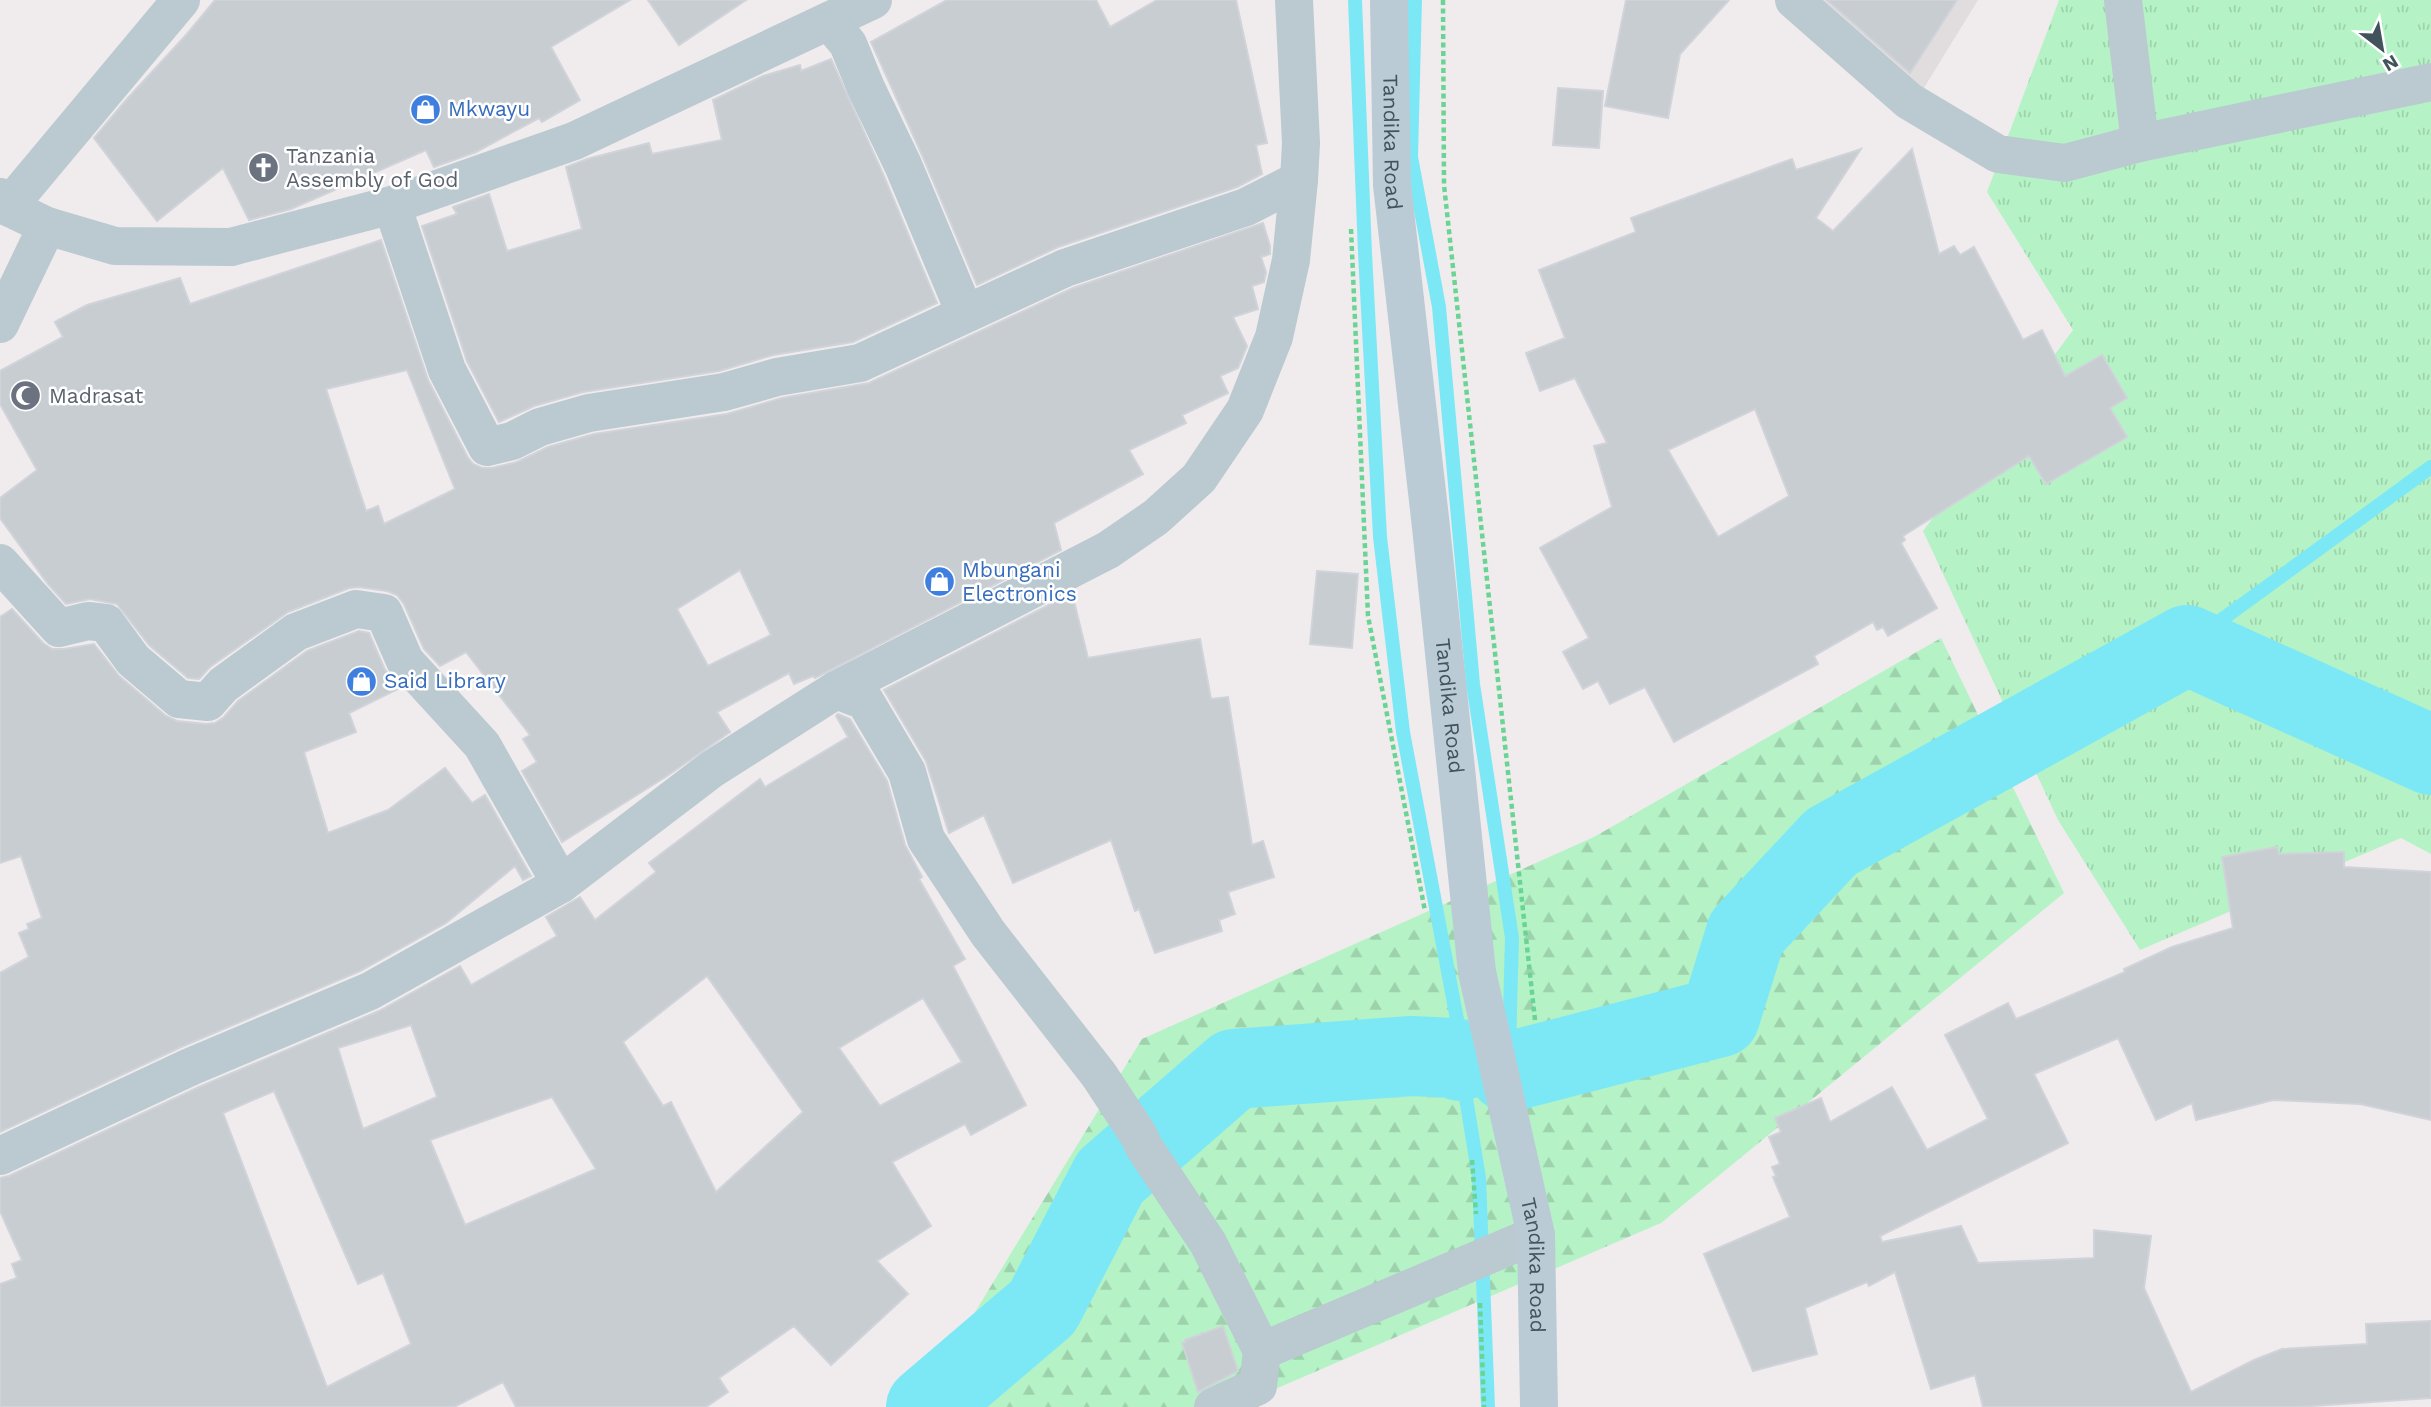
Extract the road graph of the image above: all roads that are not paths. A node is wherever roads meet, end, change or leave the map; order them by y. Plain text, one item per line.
1 (181, 0) edge
2 (873, 0) edge
3 (1294, 0) edge
4 (1389, 0) edge
5 (1794, 0) edge
6 (2123, 0) edge
7 (829, 20) junction
8 (2431, 82) edge
9 (2140, 143) junction
10 (1299, 180) junction
11 (4, 202) edge
12 (392, 205) junction
13 (47, 226) junction
14 (965, 313) junction
15 (0, 324) edge
16 (0, 563) edge
17 (836, 690) junction
18 (561, 884) junction
19 (0, 1156) edge
20 (1536, 1235) junction
21 (1262, 1351) junction
22 (1213, 1407) edge
23 (1539, 1407) edge

1 - 11 street
2 - 7 street
3 - 10 street
4 - 20 street, Tandika Road
5 - 9 street
6 - 9 street
7 - 12 street
7 - 14 street
8 - 9 street
10 - 14 street
10 - 17 street
11 - 13 street
12 - 13 street
12 - 14 street
13 - 15 street
16 - 18 street
17 - 18 street
17 - 21 street
18 - 19 street
20 - 21 street
20 - 23 street, Tandika Road
21 - 22 street

